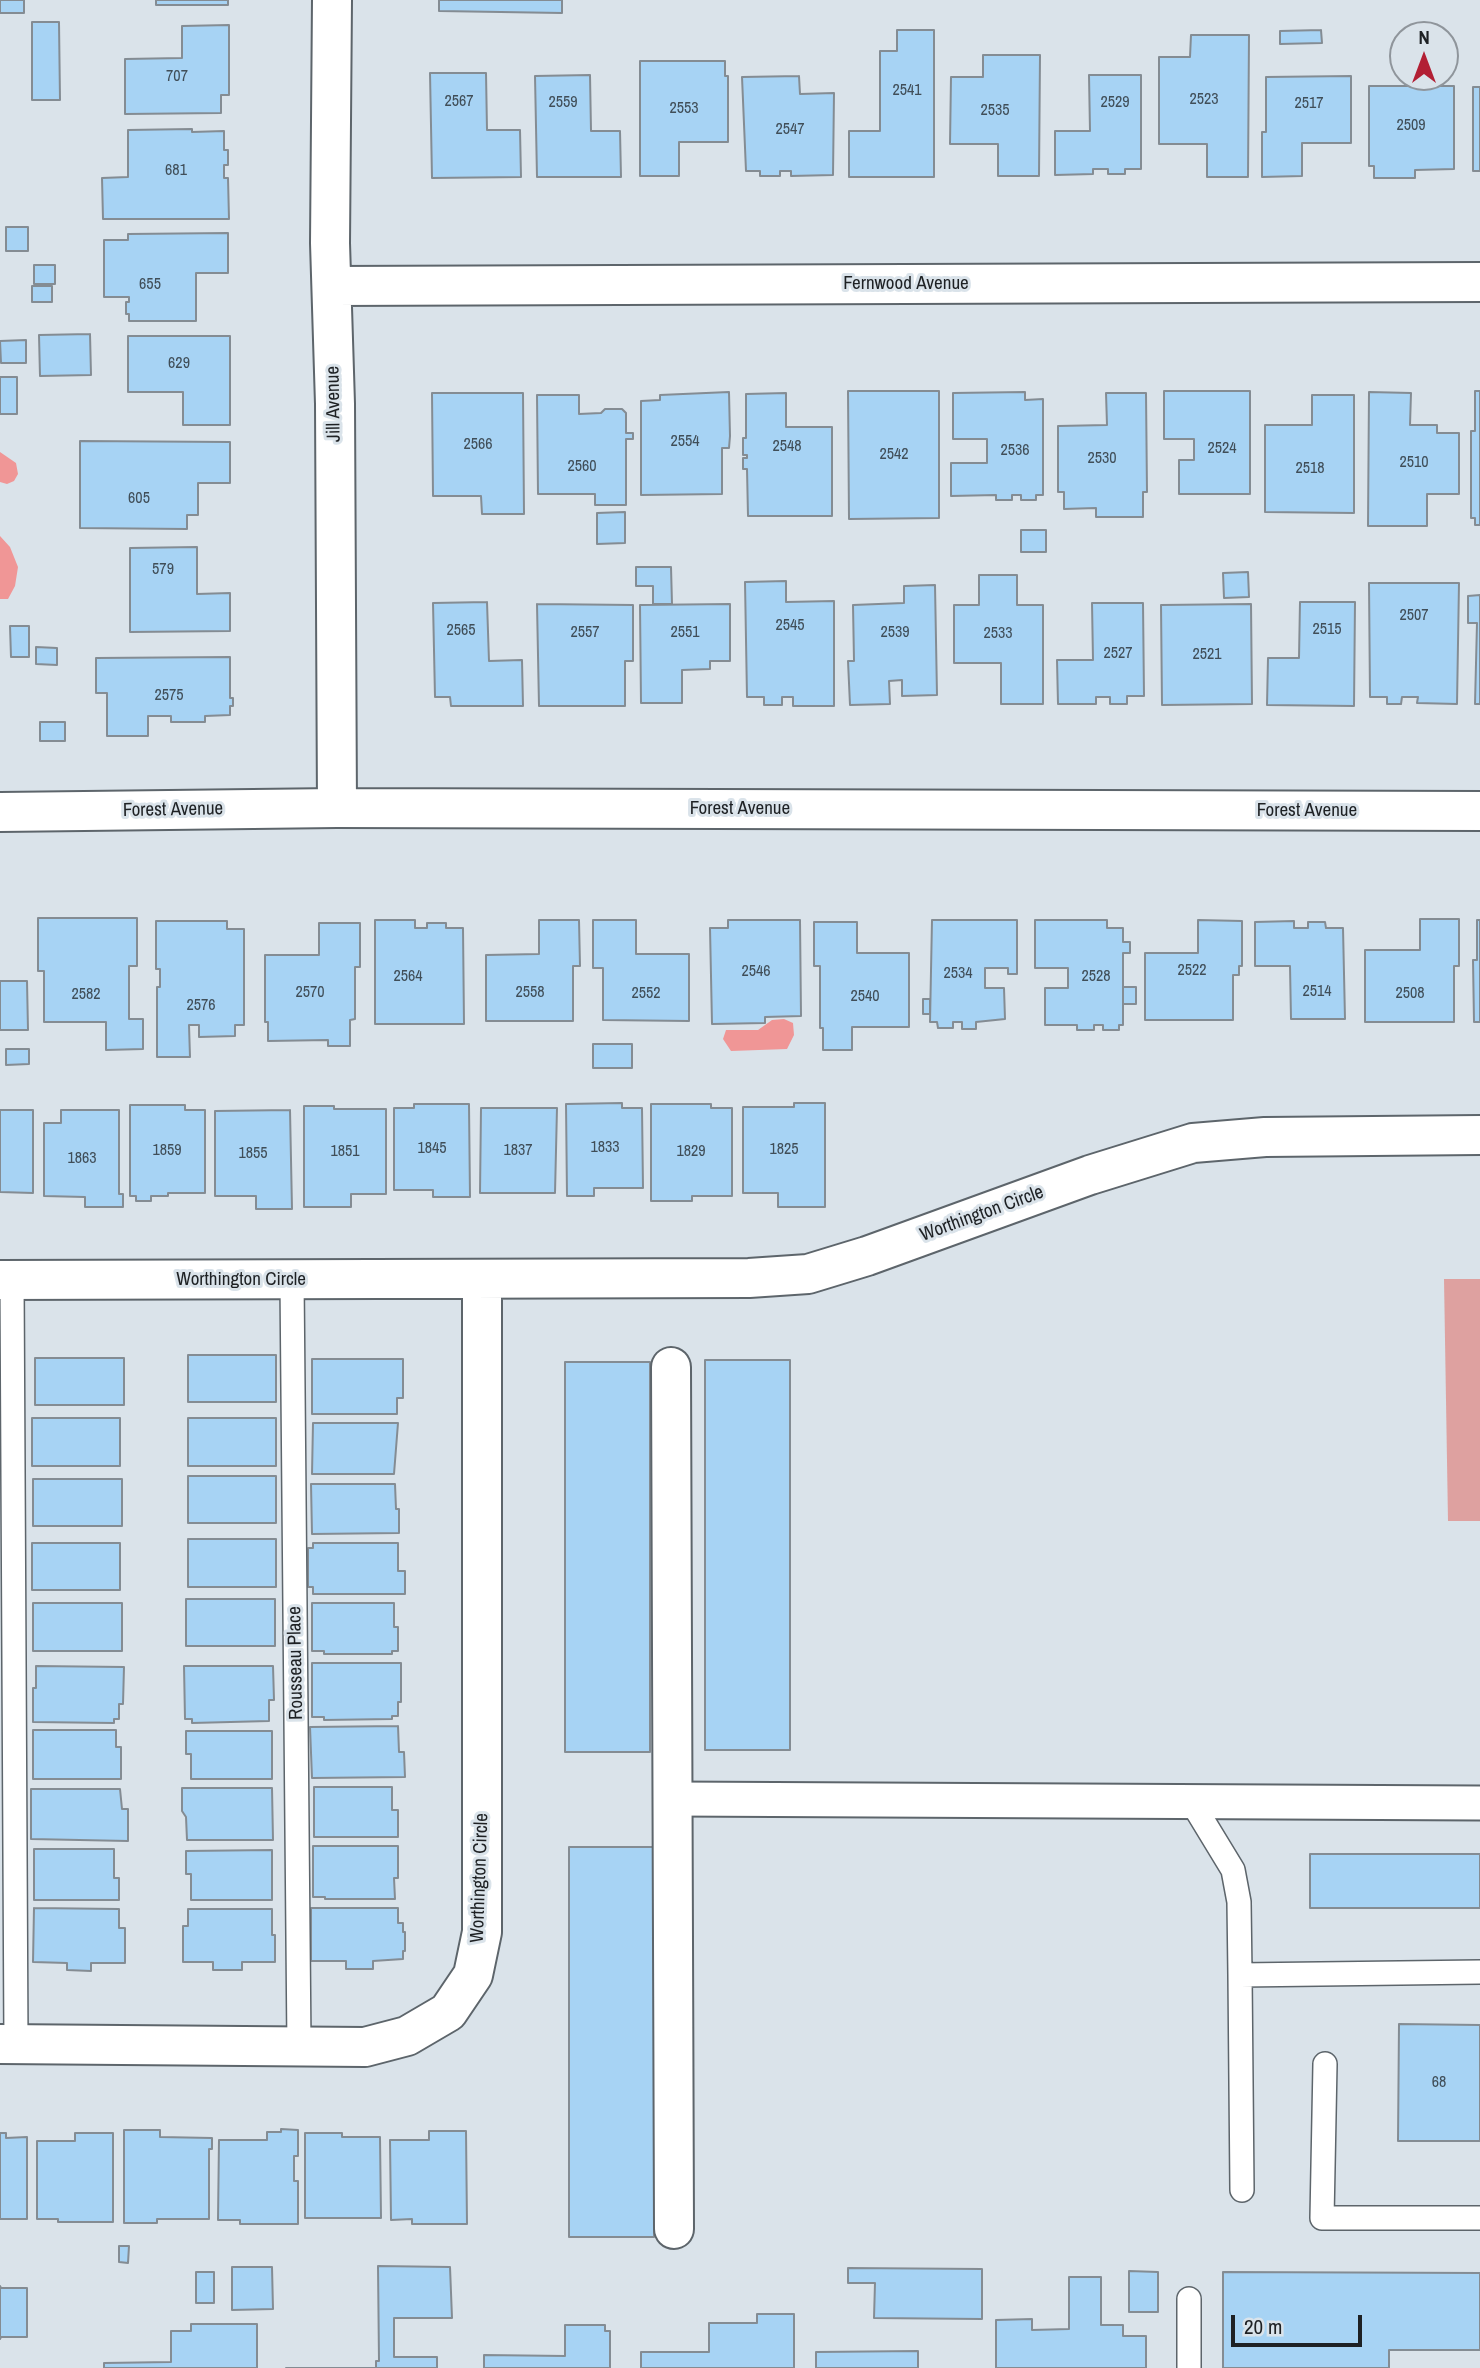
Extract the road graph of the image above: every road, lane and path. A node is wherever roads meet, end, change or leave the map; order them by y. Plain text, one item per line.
1 (331, 0) edge
2 (1480, 282) edge
3 (333, 286) junction
4 (337, 808) junction
5 (1480, 811) edge
6 (0, 812) edge
7 (1480, 1135) edge
8 (482, 1279) junction
9 (6, 1280) edge
10 (292, 1280) junction
11 (671, 1367) dead end
12 (673, 1799) junction
13 (1191, 1801) junction
14 (1480, 1803) edge
15 (1480, 1972) edge
16 (1240, 1975) junction
17 (8, 2044) edge
18 (299, 2047) junction
19 (1325, 2064) dead end
20 (1242, 2190) dead end
21 (1480, 2218) edge
22 (674, 2229) dead end
23 (1189, 2299) dead end
24 (1189, 2368) edge

1 - 3 street, Jill Avenue
2 - 3 street, Fernwood Avenue
3 - 4 street, Jill Avenue
4 - 5 street, Forest Avenue
4 - 6 street, Forest Avenue
7 - 8 street, Worthington Circle
8 - 10 street, Worthington Circle
8 - 18 street, Worthington Circle
9 - 10 street, Worthington Circle
9 - 17 lane
10 - 18 lane, Rousseau Place
11 - 12 street
12 - 13 street
12 - 22 street
13 - 14 street
13 - 16 lane
15 - 16 lane
16 - 20 lane
17 - 18 street, Worthington Circle
19 - 21 lane
23 - 24 lane

